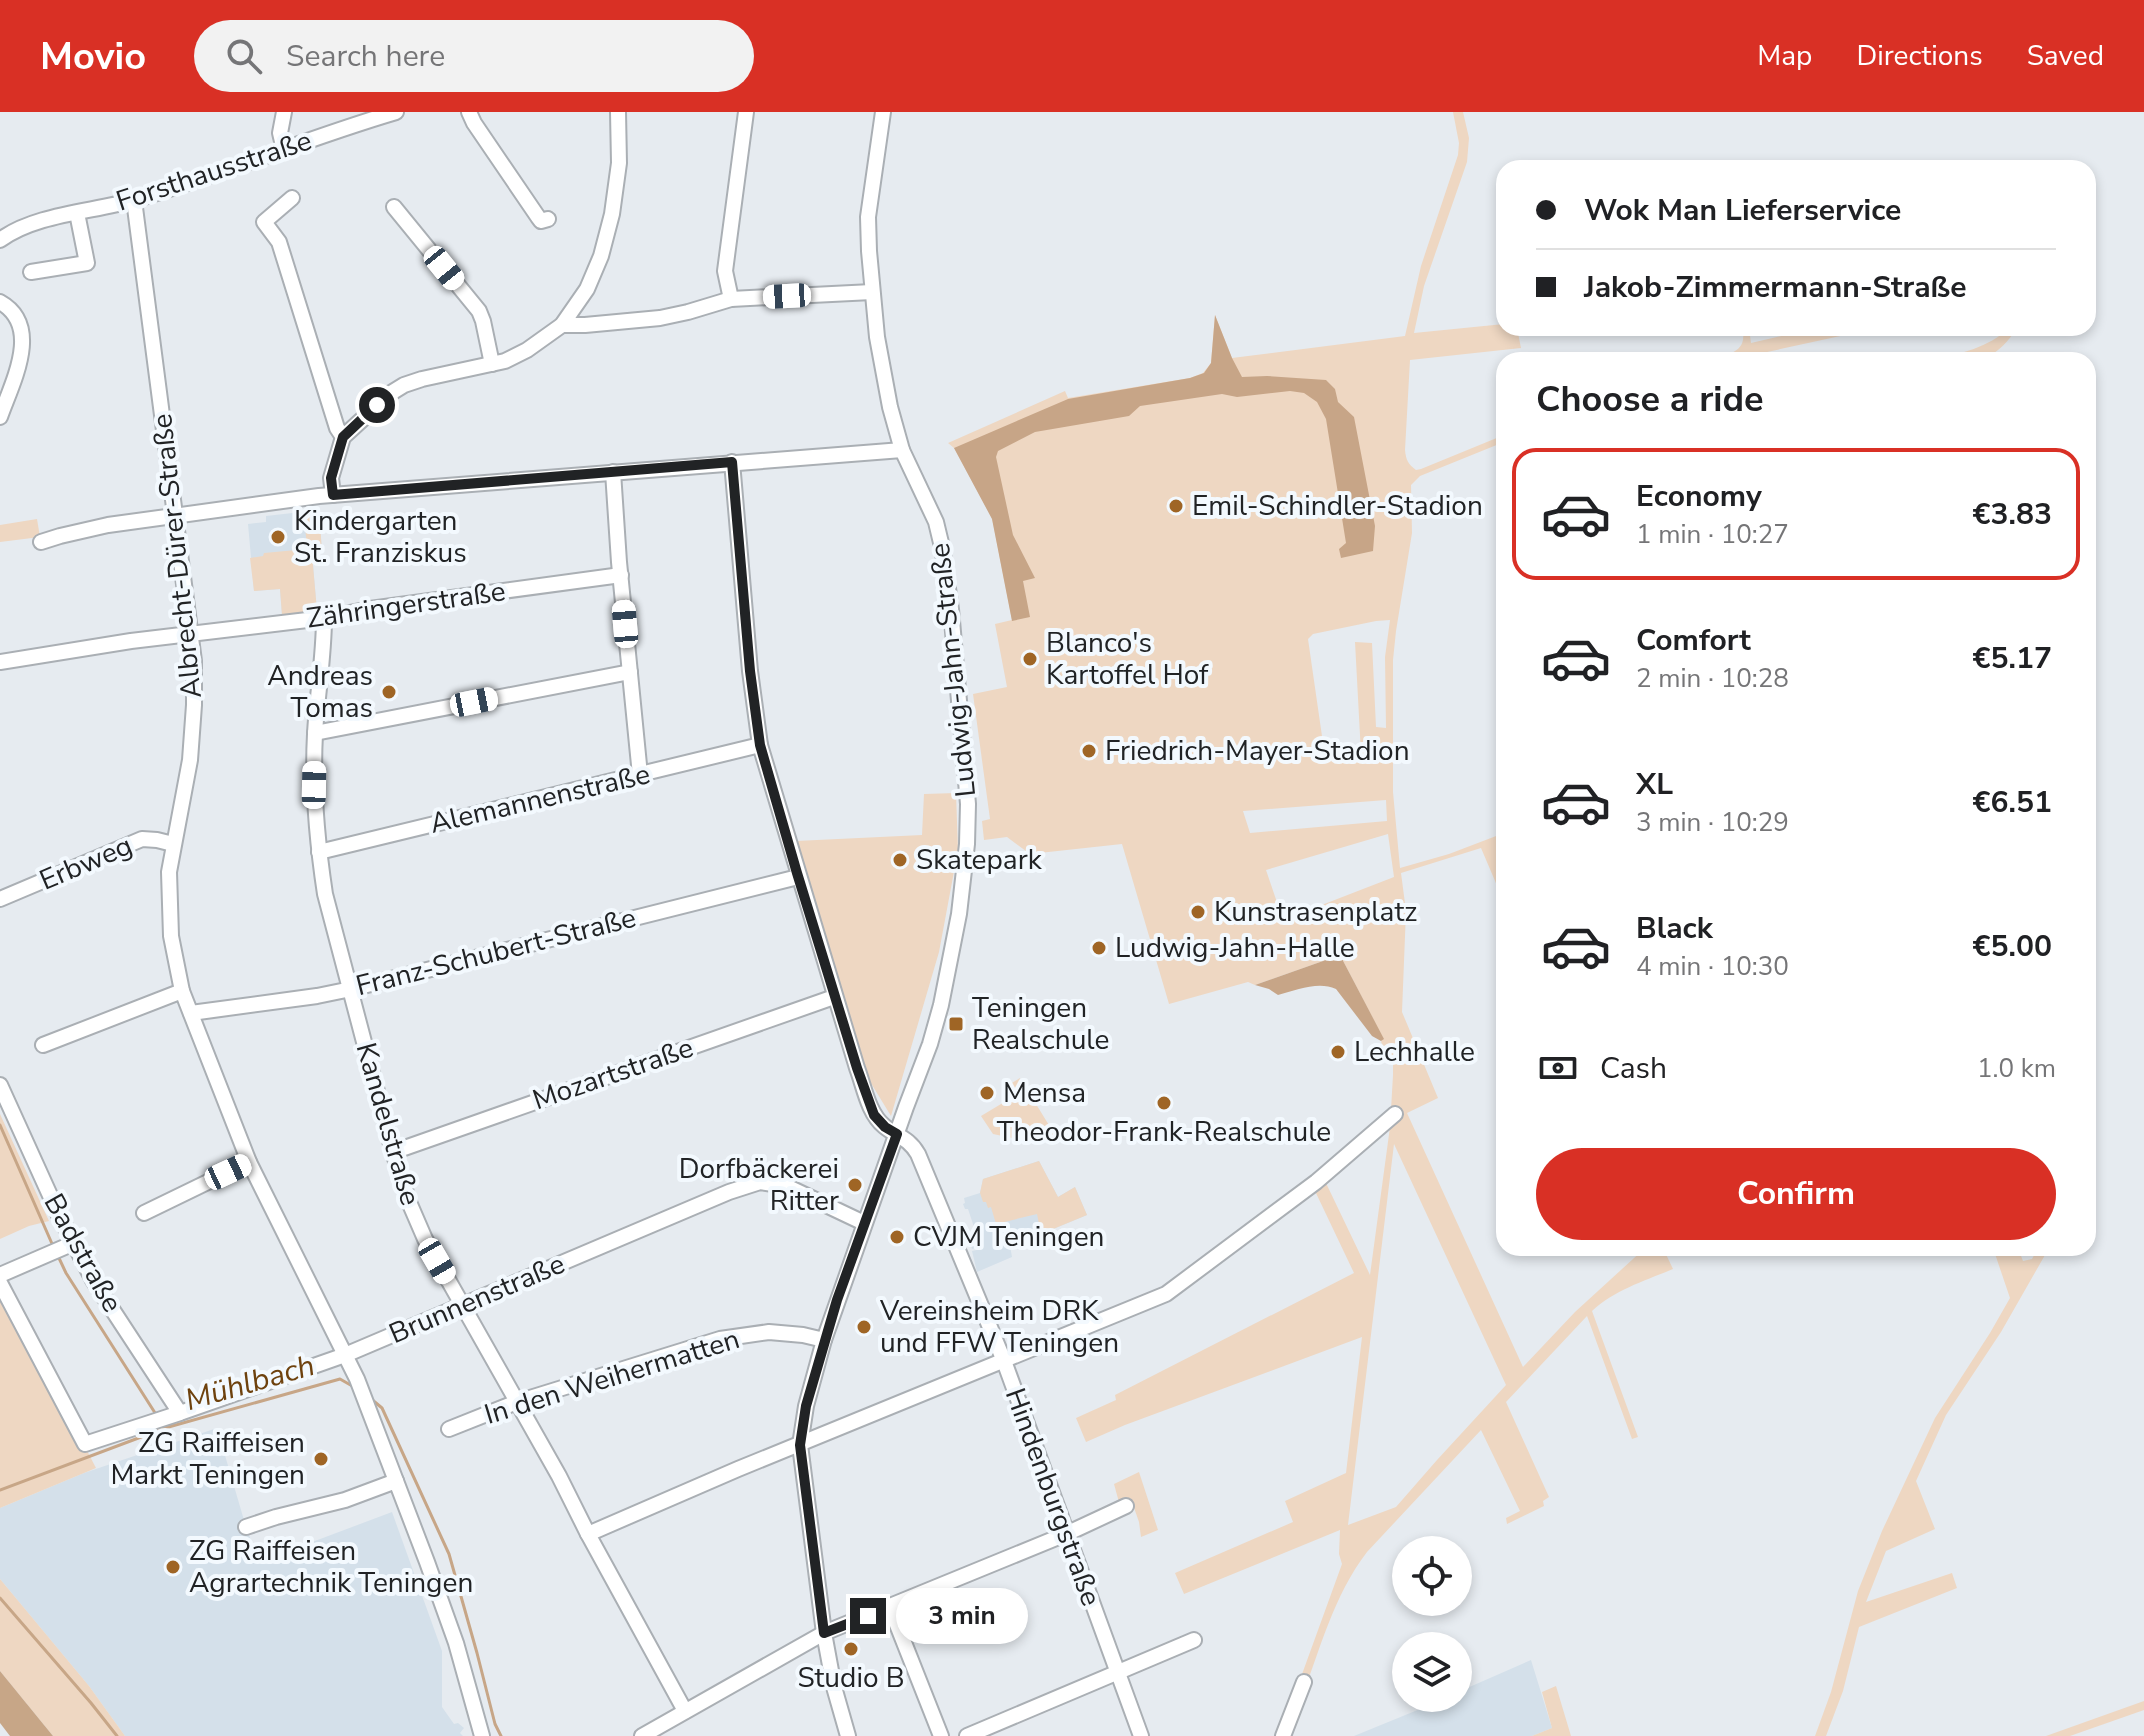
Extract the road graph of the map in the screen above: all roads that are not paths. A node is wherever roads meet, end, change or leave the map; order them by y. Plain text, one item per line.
1 (284, 112) edge
2 (396, 112) edge
3 (469, 112) edge
4 (618, 112) edge
5 (746, 112) edge
6 (883, 112) edge
7 (366, 116) edge
8 (284, 150) junction
9 (292, 198) dead end
10 (134, 200) junction
11 (394, 207) dead end
12 (77, 213) junction
13 (548, 219) dead end
14 (0, 240) edge
15 (31, 272) dead end
16 (872, 292) junction
17 (731, 299) junction
18 (0, 302) edge
19 (562, 325) junction
20 (492, 364) junction
21 (0, 417) edge
22 (343, 437) junction
23 (902, 450) junction
24 (732, 462) junction
25 (613, 472) junction
26 (333, 495) junction
27 (176, 516) junction
28 (41, 542) dead end
29 (621, 575) junction
30 (324, 618) junction
31 (190, 633) junction
32 (0, 662) edge
33 (630, 672) junction
34 (315, 733) junction
35 (760, 745) junction
36 (640, 775) junction
37 (173, 844) junction
38 (319, 852) junction
39 (798, 877) junction
40 (0, 899) edge
41 (351, 989) junction
42 (182, 991) junction
43 (834, 997) junction
44 (191, 1013) junction
45 (43, 1045) dead end
46 (0, 1085) edge
47 (1395, 1114) dead end
48 (897, 1134) junction
49 (393, 1152) junction
50 (249, 1162) junction
51 (144, 1213) dead end
52 (864, 1223) junction
53 (68, 1245) junction
54 (0, 1275) edge
55 (0, 1283) edge
56 (462, 1305) junction
57 (824, 1340) junction
58 (345, 1355) junction
59 (1004, 1361) junction
60 (517, 1402) junction
61 (173, 1416) junction
62 (449, 1429) dead end
63 (800, 1445) junction
64 (396, 1481) junction
65 (1126, 1506) dead end
66 (246, 1527) dead end
67 (588, 1534) junction
68 (1066, 1534) junction
69 (890, 1607) junction
70 (824, 1633) junction
71 (1194, 1640) dead end
72 (1118, 1673) junction
73 (1304, 1682) dead end
74 (685, 1711) junction
75 (482, 1736) edge
76 (642, 1736) edge
77 (848, 1736) edge
78 (941, 1736) edge
79 (967, 1736) edge
80 (1141, 1736) edge
81 (1283, 1736) edge

1 - 8 street
2 - 7 street, Forsthausstraße
3 - 13 street
4 - 19 street
5 - 17 street
6 - 16 street, Ludwig-Jahn-Straße
7 - 8 street, Forsthausstraße
8 - 10 street, Forsthausstraße
9 - 22 street
10 - 12 street, Forsthausstraße
10 - 27 street, Albrecht-Dürer-Straße
11 - 20 street
12 - 14 street, Forsthausstraße
12 - 15 street, Forsthausstraße
16 - 17 street
16 - 23 street, Ludwig-Jahn-Straße
17 - 19 street
18 - 21 street
19 - 20 street
20 - 22 street
22 - 26 street
23 - 24 street
23 - 48 street, Ludwig-Jahn-Straße
24 - 25 street
24 - 35 street, Hindenburgstraße
25 - 26 street
25 - 29 street
26 - 27 street
27 - 28 street
27 - 31 street, Albrecht-Dürer-Straße
29 - 30 street, Zähringerstraße
29 - 33 street
30 - 31 street, Zähringerstraße
30 - 34 street, Kandelstraße
31 - 32 street, Zähringerstraße
31 - 37 street, Albrecht-Dürer-Straße
33 - 34 street
33 - 36 street
34 - 38 street, Kandelstraße
35 - 36 street, Alemannenstraße
35 - 39 street, Hindenburgstraße
36 - 38 street, Alemannenstraße
37 - 40 street, Erbweg
37 - 42 street, Albrecht-Dürer-Straße
38 - 41 street, Kandelstraße
39 - 41 street, Franz-Schubert-Straße
39 - 43 street, Hindenburgstraße
41 - 44 street, Franz-Schubert-Straße
41 - 49 street, Kandelstraße
42 - 44 street, Albrecht-Dürer-Straße
42 - 45 street
43 - 48 street, Hindenburgstraße
43 - 49 street, Mozartstraße
44 - 50 street, Albrecht-Dürer-Straße
46 - 53 street, Badstraße
47 - 59 street
48 - 52 street, Ludwig-Jahn-Straße
48 - 59 street, Hindenburgstraße
49 - 56 street, Kandelstraße
50 - 51 street
50 - 58 street, Albrecht-Dürer-Straße
52 - 56 street, Brunnenstraße
52 - 57 street, Ludwig-Jahn-Straße
53 - 54 street
53 - 61 street, Badstraße
55 - 61 street, Brunnenstraße
56 - 58 street, Brunnenstraße
56 - 60 street, Kandelstraße
57 - 60 street, In den Weihermatten
57 - 63 street, Ludwig-Jahn-Straße
58 - 61 street, Brunnenstraße
58 - 64 street, Albrecht-Dürer-Straße
59 - 63 street
59 - 68 street, Hindenburgstraße
60 - 62 street, In den Weihermatten
60 - 67 street, Kandelstraße
63 - 67 street
63 - 70 street, Ludwig-Jahn-Straße
64 - 66 street
64 - 75 street, Albrecht-Dürer-Straße
65 - 68 street
67 - 74 street, Kandelstraße
68 - 69 street
68 - 72 street, Hindenburgstraße
69 - 70 street
69 - 78 street
70 - 74 street
70 - 77 street, Ludwig-Jahn-Straße
71 - 72 street
72 - 79 street
72 - 80 street, Hindenburgstraße
73 - 81 street
74 - 76 street

